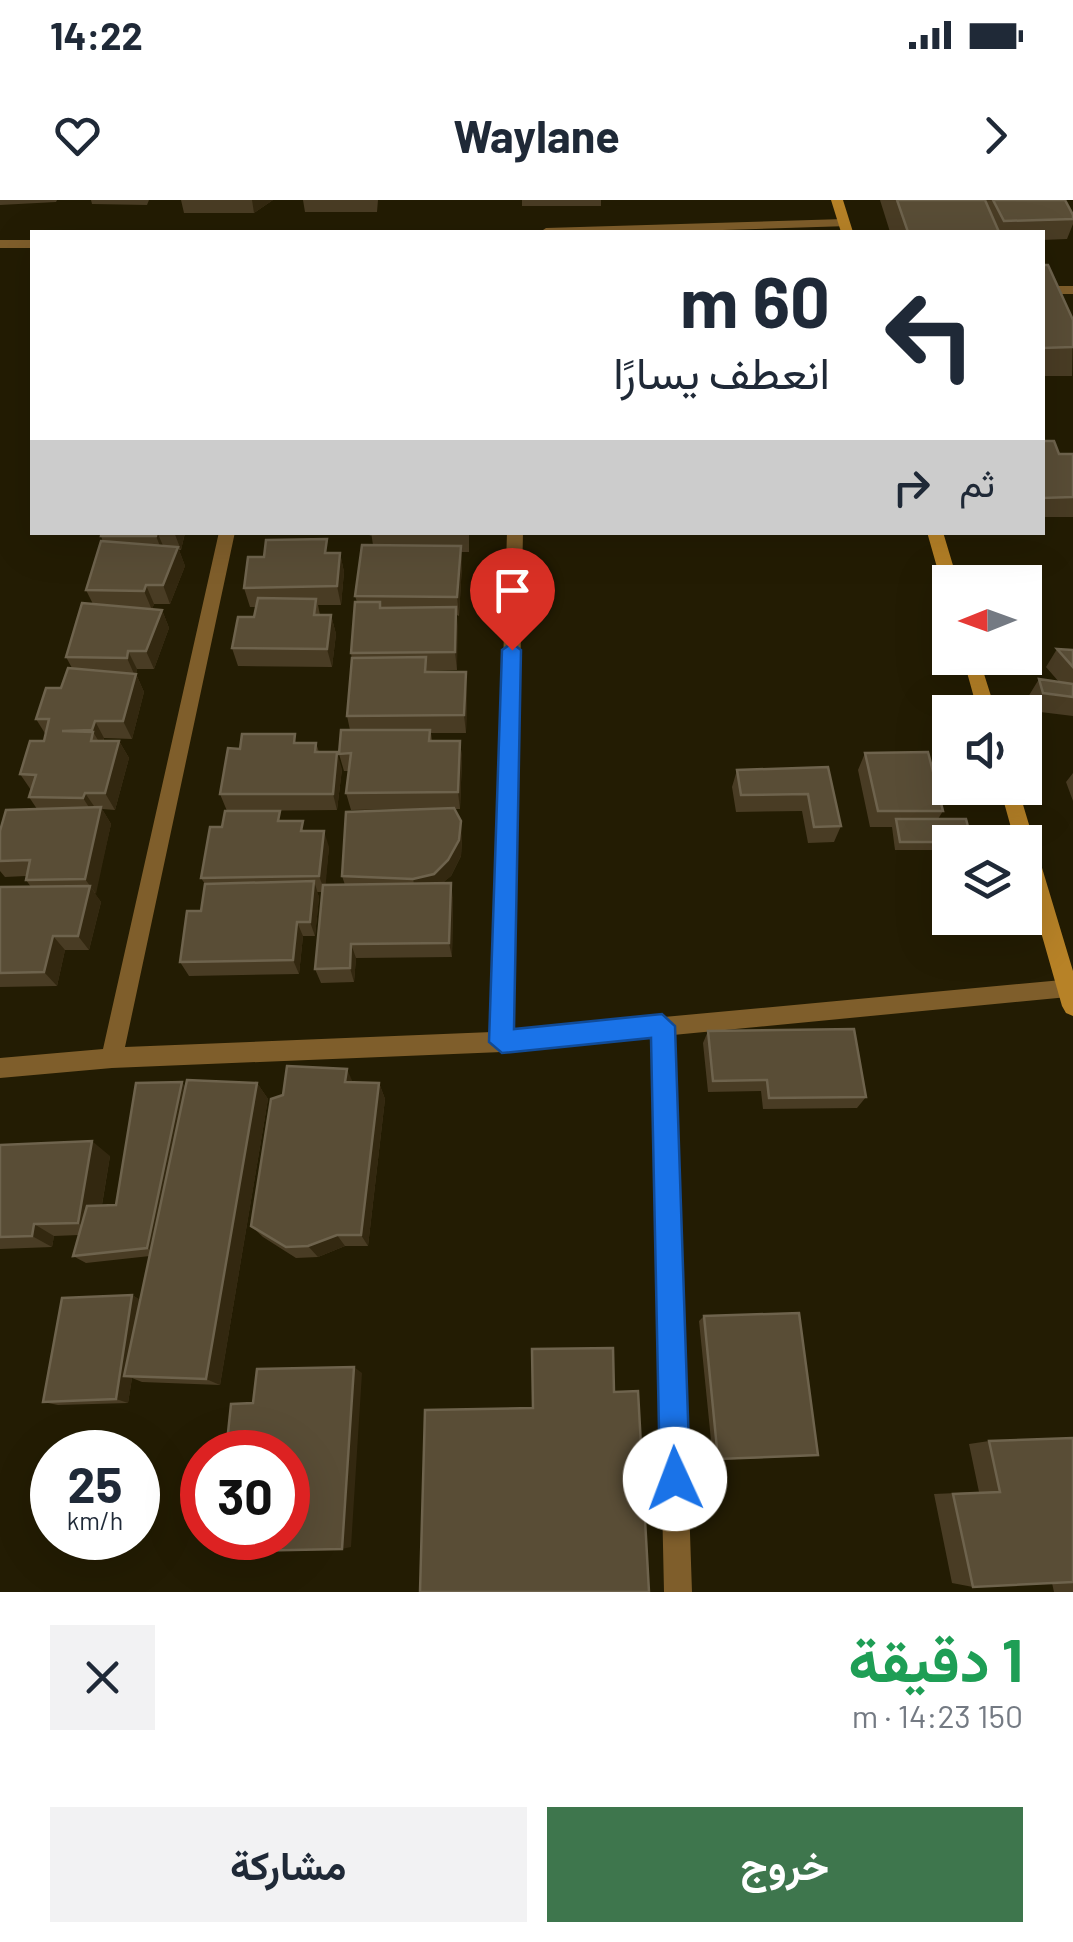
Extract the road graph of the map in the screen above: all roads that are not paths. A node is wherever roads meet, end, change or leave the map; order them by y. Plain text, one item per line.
1 (837, 200) edge
2 (845, 228) edge
3 (696, 230) edge
4 (0, 244) edge
5 (30, 244) edge
6 (1045, 290) edge
7 (1073, 290) edge
8 (225, 535) edge
9 (514, 535) edge
10 (935, 535) edge
11 (944, 565) edge
12 (1014, 805) edge
13 (1070, 996) edge
14 (662, 1026) junction
15 (502, 1042) junction
16 (112, 1058) junction
17 (0, 1068) edge
18 (678, 1592) edge

1 - 2 street
2 - 3 street
4 - 5 street
6 - 7 street
8 - 16 street
9 - 15 street
10 - 11 street
12 - 13 street
13 - 14 street
14 - 15 street
14 - 18 street
15 - 16 street
16 - 17 street

